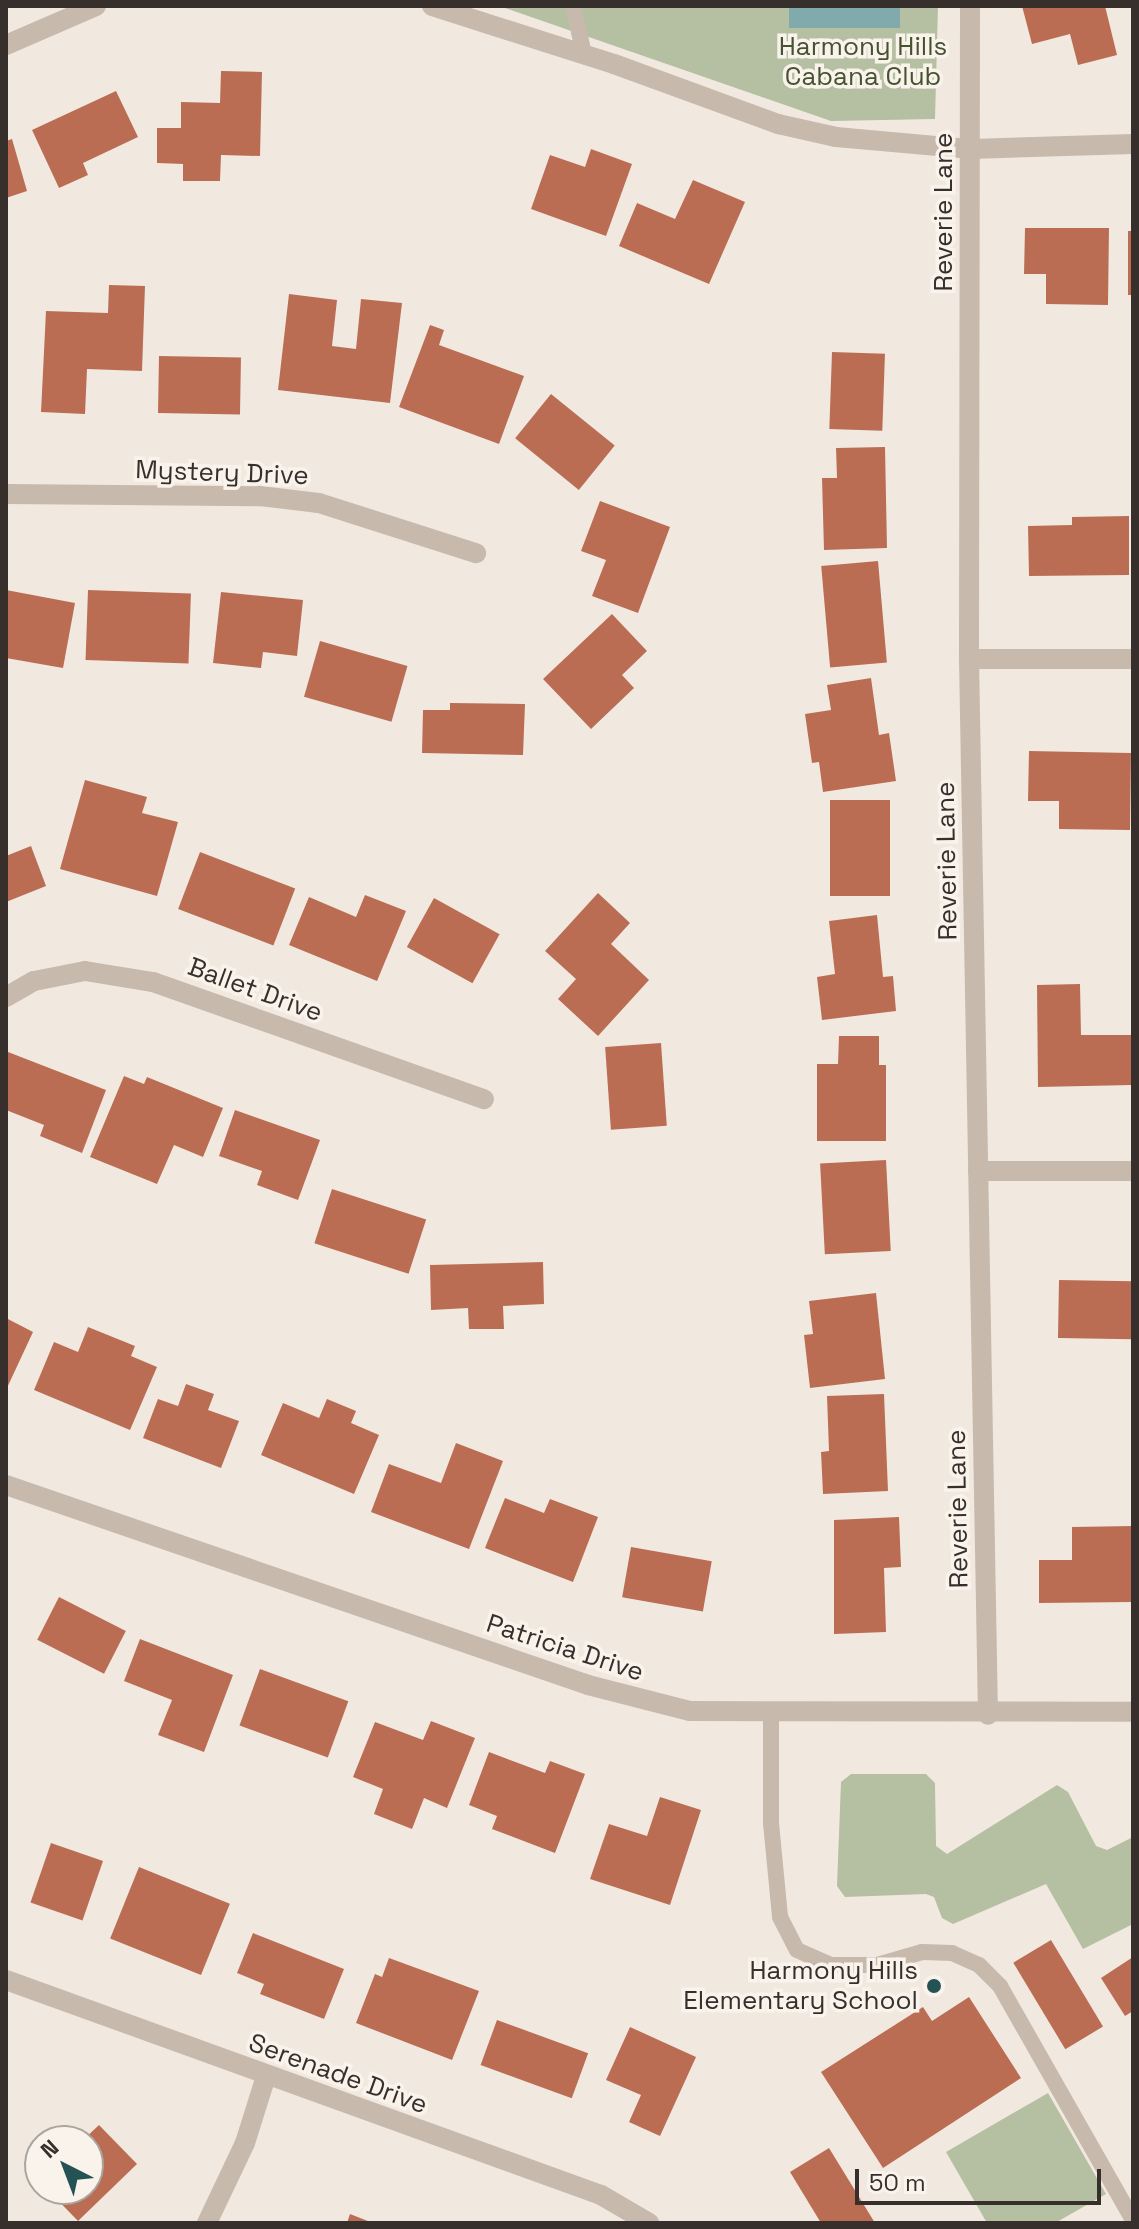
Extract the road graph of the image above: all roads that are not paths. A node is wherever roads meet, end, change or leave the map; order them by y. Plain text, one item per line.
1 (96, 6) edge
2 (432, 6) edge
3 (573, 6) edge
4 (970, 6) edge
5 (6, 45) edge
6 (584, 54) junction
7 (1133, 144) edge
8 (971, 149) junction
9 (6, 494) edge
10 (476, 553) dead end
11 (969, 659) junction
12 (1133, 659) edge
13 (6, 997) edge
14 (484, 1099) dead end
15 (978, 1171) junction
16 (1133, 1171) edge
17 (6, 1485) edge
18 (1133, 1712) edge
19 (771, 1714) junction
20 (988, 1715) junction
21 (6, 1980) edge
22 (266, 2076) junction
23 (1131, 2217) dead end
24 (207, 2223) edge
25 (649, 2223) edge

1 - 5 street
2 - 6 street
3 - 6 lane
4 - 8 street, Reverie Lane
6 - 8 street
7 - 8 street
8 - 11 street, Reverie Lane
9 - 10 street, Mystery Drive
11 - 12 street
11 - 15 street, Reverie Lane
13 - 14 street, Ballet Drive
15 - 16 street
15 - 20 street, Reverie Lane
17 - 19 street, Patricia Drive
18 - 20 street, Patricia Drive
19 - 20 street, Patricia Drive
19 - 23 lane
21 - 22 street, Serenade Drive
22 - 24 street
22 - 25 street, Serenade Drive

